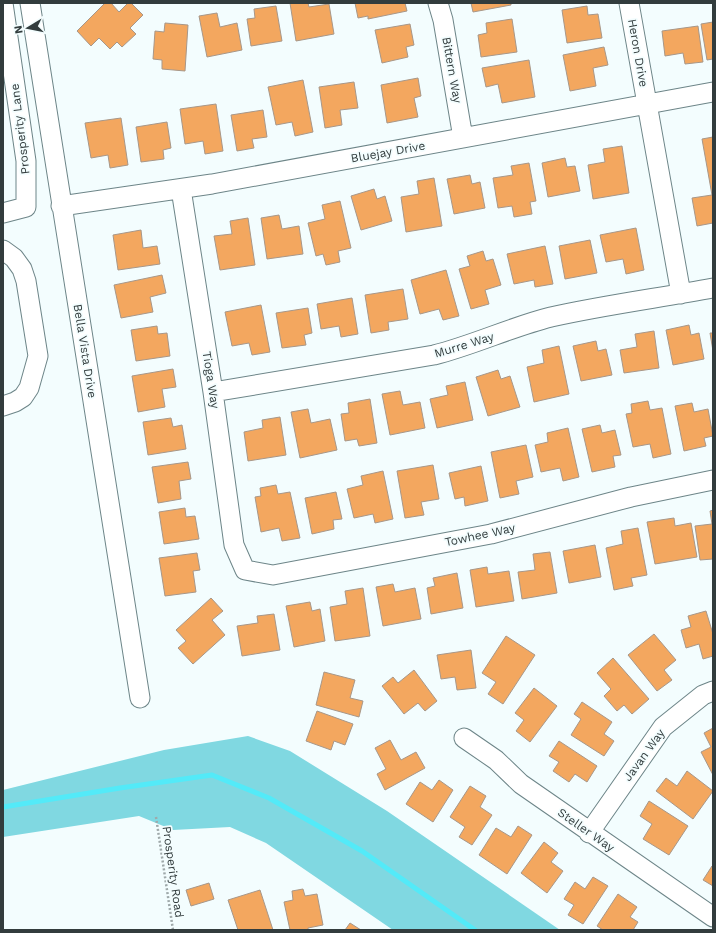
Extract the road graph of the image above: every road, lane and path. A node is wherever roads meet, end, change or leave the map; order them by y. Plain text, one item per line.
1 (3, 3) edge
2 (30, 3) edge
3 (438, 3) edge
4 (629, 3) edge
5 (713, 92) edge
6 (647, 102) junction
7 (463, 138) junction
8 (181, 189) junction
9 (61, 206) junction
10 (3, 213) edge
11 (3, 250) edge
12 (713, 288) edge
13 (681, 294) junction
14 (213, 392) junction
15 (3, 406) edge
16 (713, 480) edge
17 (245, 570) joint
18 (713, 691) edge
19 (140, 698) dead end
20 (464, 738) dead end
21 (156, 817) dead end
22 (589, 833) junction
23 (713, 917) edge
24 (173, 930) edge

1 - 10 street, Prosperity Lane
2 - 9 street, Bella Vista Drive
3 - 7 street, Bittern Way
4 - 6 street, Heron Drive
5 - 6 street, Bluejay Drive
6 - 7 street, Bluejay Drive
6 - 13 street, Heron Drive
7 - 8 street, Bluejay Drive
8 - 9 street, Bluejay Drive
8 - 14 street, Tioga Way
9 - 19 street, Bella Vista Drive
11 - 15 street
12 - 13 street, Murre Way
13 - 14 street, Murre Way
14 - 17 street, Tioga Way
16 - 17 street, Towhee Way
18 - 22 street, Javan Way
20 - 22 street, Steller Way
21 - 24 path, Prosperity Road
22 - 23 street, Steller Way

